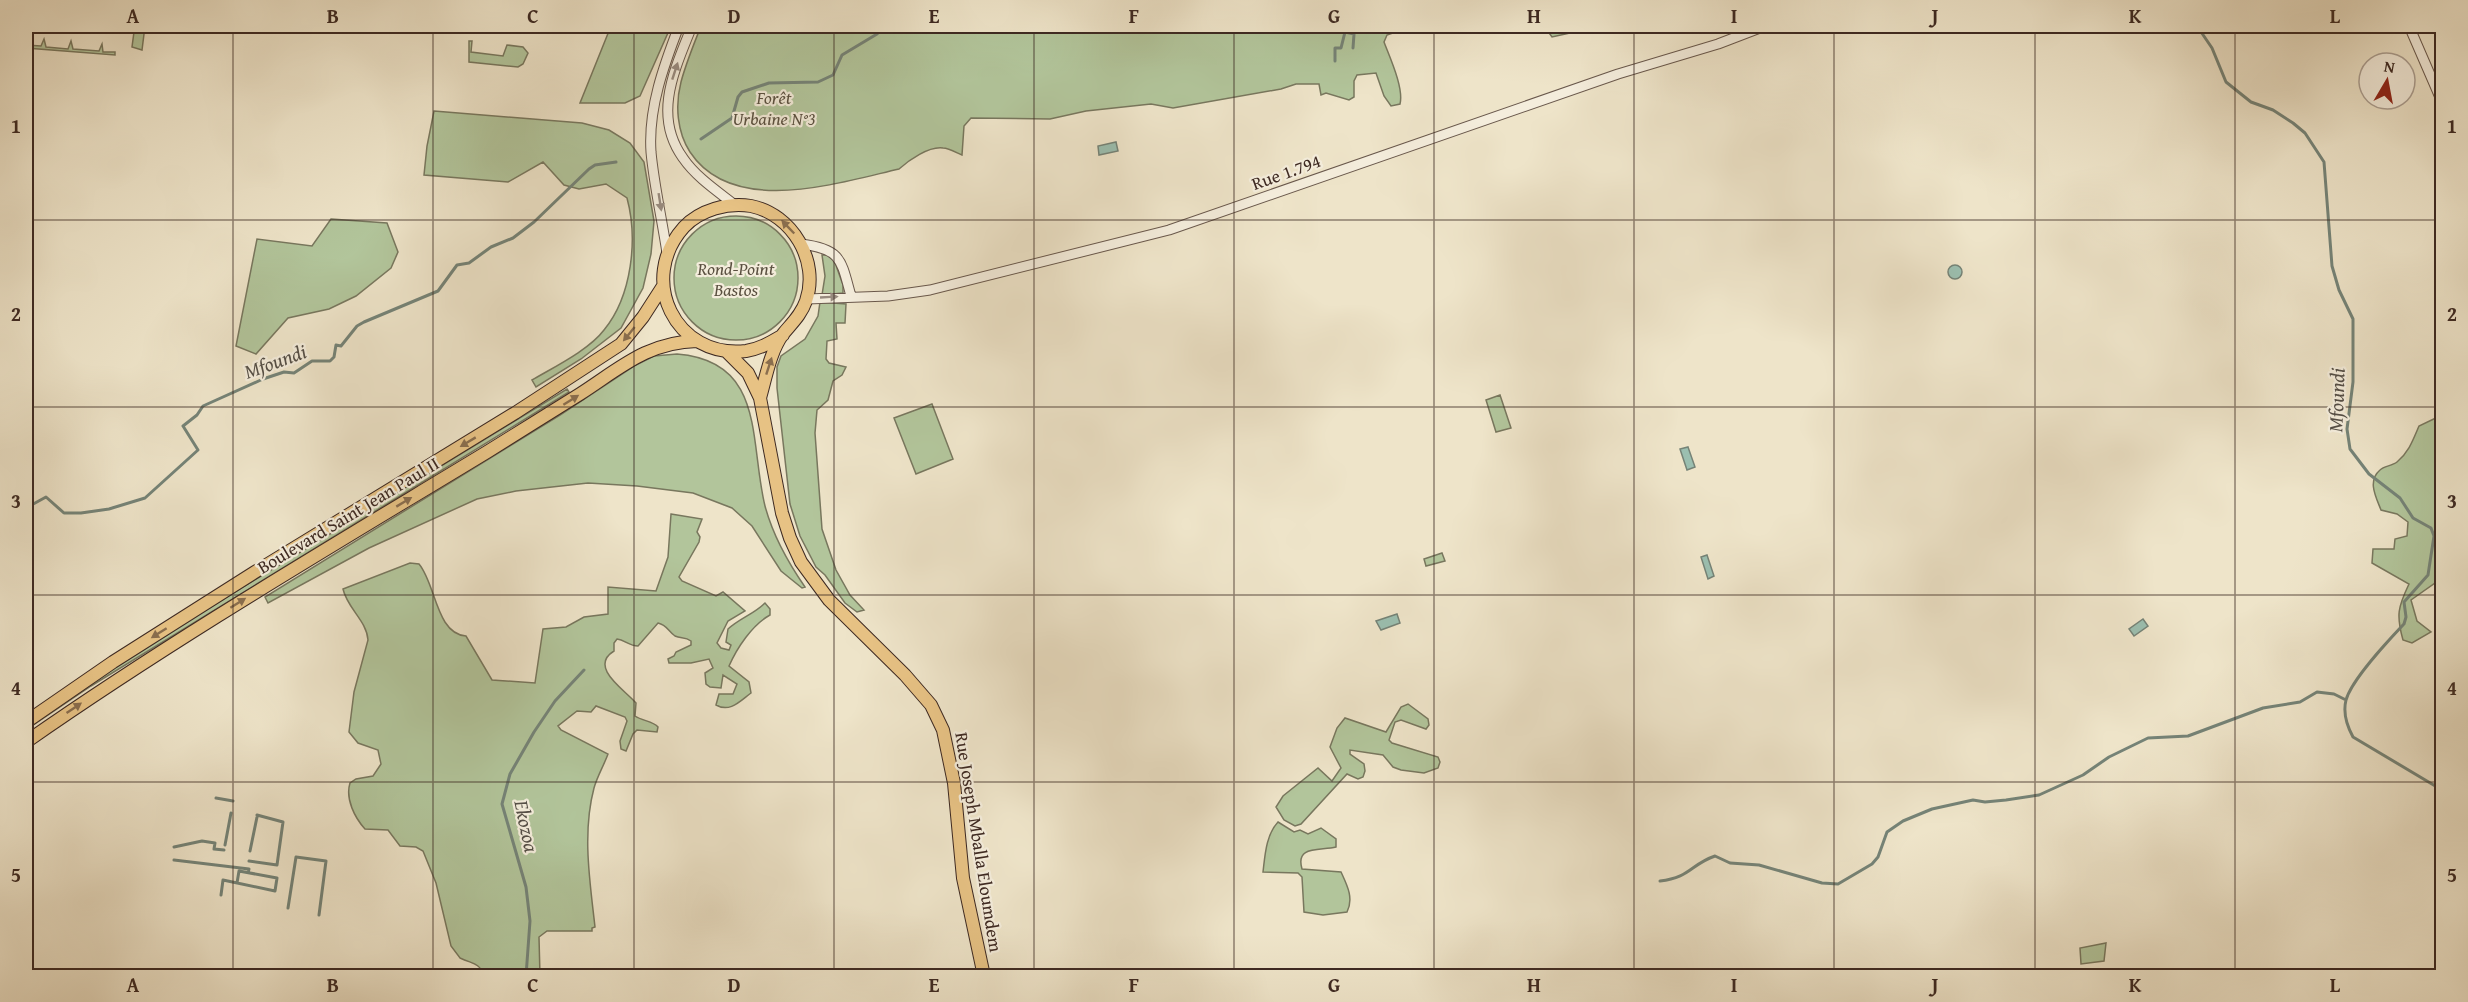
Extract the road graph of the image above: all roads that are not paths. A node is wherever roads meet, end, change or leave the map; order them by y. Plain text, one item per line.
1 (679, 26) edge
2 (692, 26) edge
3 (1765, 26) edge
4 (2409, 26) edge
5 (2442, 102) edge
6 (735, 206) junction
7 (801, 244) junction
8 (667, 253) junction
9 (663, 286) junction
10 (851, 296) junction
11 (807, 298) junction
12 (783, 335) junction
13 (697, 341) junction
14 (726, 351) junction
15 (760, 398) junction
16 (26, 722) edge
17 (26, 742) edge
18 (984, 976) edge

1 -> 8 street
6 -> 2 street
3 - 10 street, Rue 1.794
4 - 5 street
7 -> 6 main road
6 - 8 main road
7 - 10 street
7 - 11 main road
8 - 9 main road
9 - 13 main road
9 -> 16 main road, Boulevard Saint Jean Paul II
11 -> 10 street, Rue 1.794
11 - 12 main road
12 - 14 main road
15 -> 12 main road
13 - 14 main road
17 -> 13 main road, Boulevard Saint Jean Paul II
14 - 15 main road, Rue Joseph Mballa Eloumdem
15 - 18 main road, Rue Joseph Mballa Eloumdem

